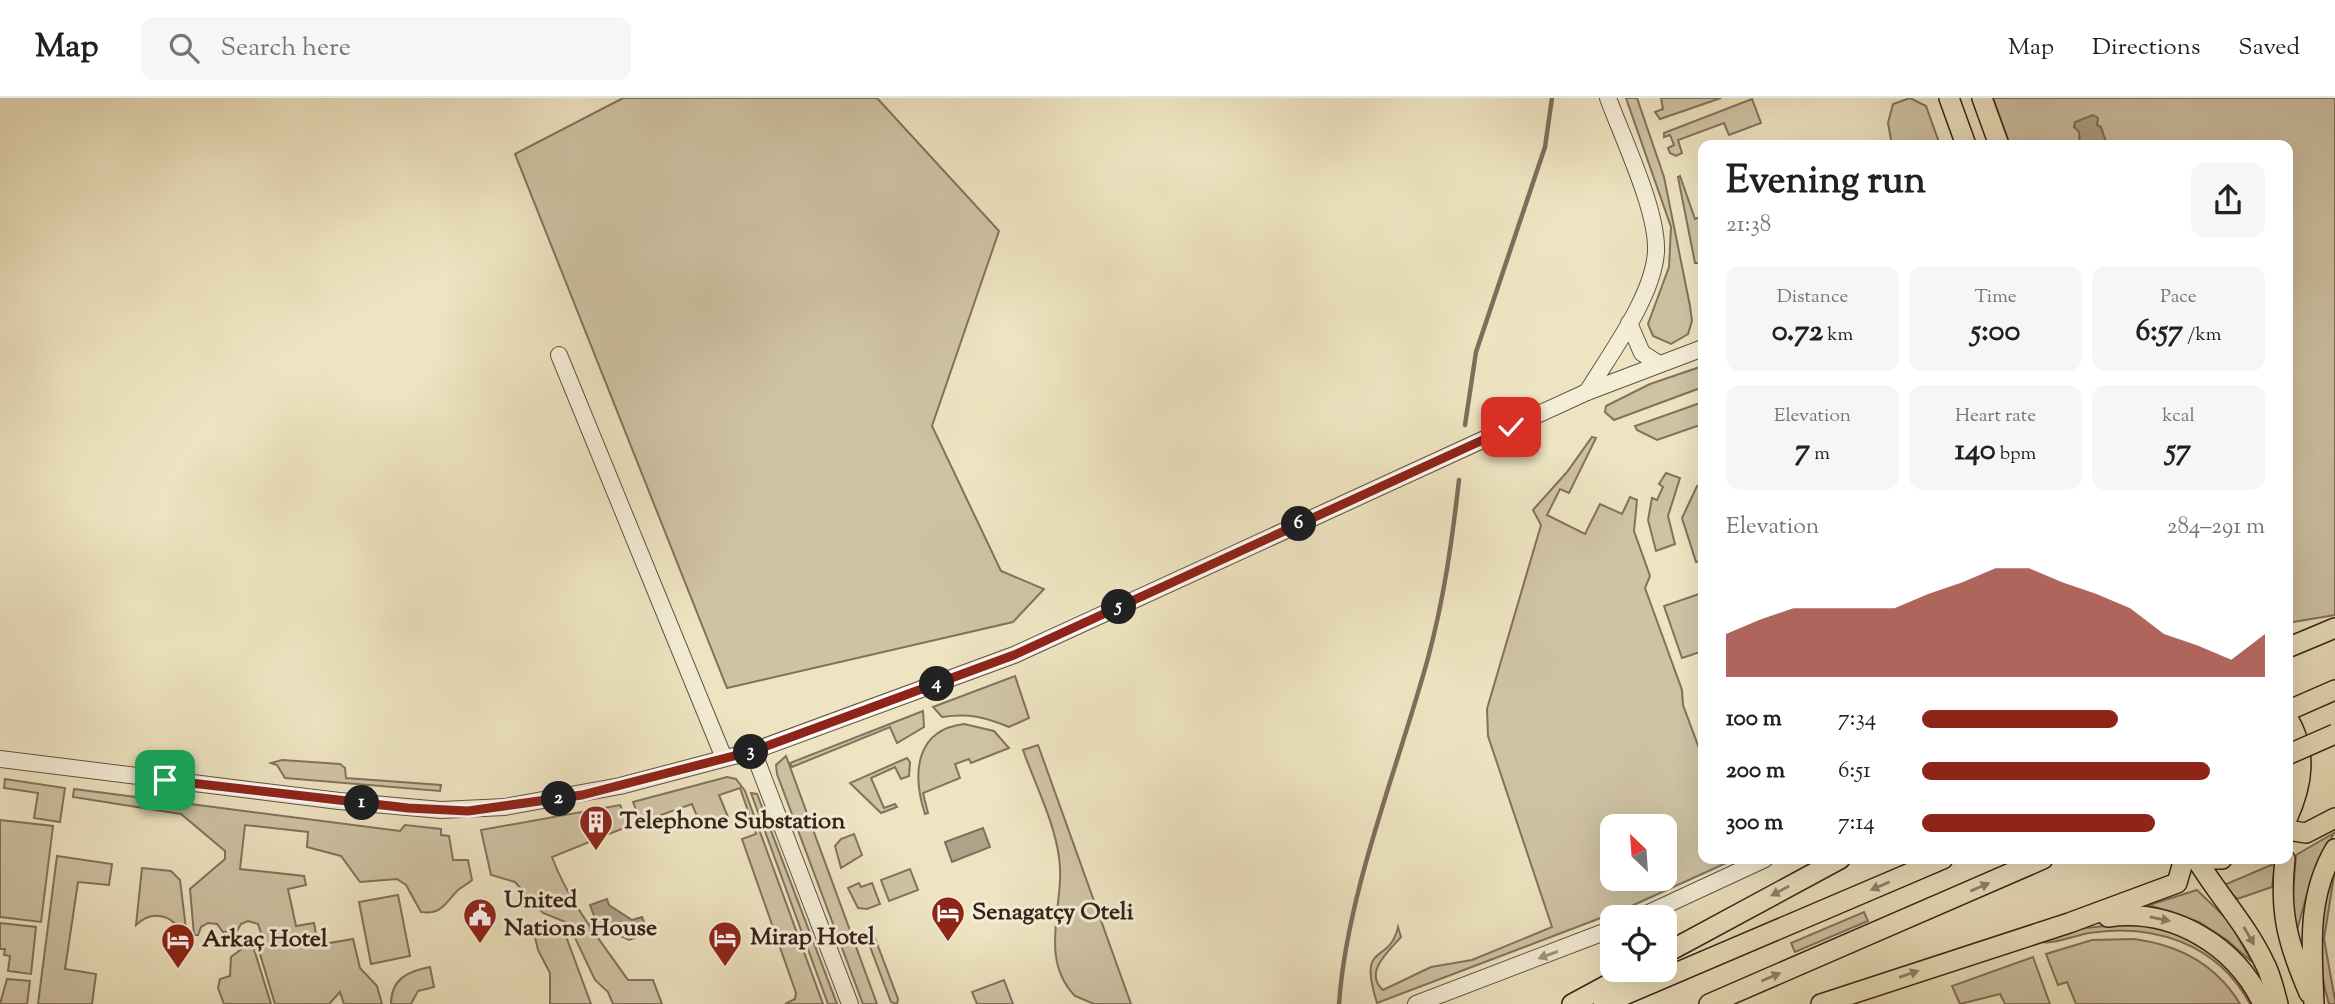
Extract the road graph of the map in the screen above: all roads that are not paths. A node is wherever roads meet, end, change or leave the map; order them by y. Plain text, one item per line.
1 (1608, 98) edge
2 (1949, 98) edge
3 (1982, 98) edge
4 (1964, 140) edge
5 (1997, 140) edge
6 (1629, 323) junction
7 (1698, 350) edge
8 (559, 355) dead end
9 (1659, 364) junction
10 (1587, 392) junction
11 (2331, 629) edge
12 (2293, 633) edge
13 (2293, 645) edge
14 (2335, 690) edge
15 (2293, 708) edge
16 (2293, 732) edge
17 (2335, 734) edge
18 (753, 751) junction
19 (2293, 752) edge
20 (724, 758) junction
21 (0, 759) edge
22 (2293, 806) edge
23 (2335, 818) edge
24 (2293, 831) edge
25 (2335, 849) edge
26 (1754, 864) edge
27 (1831, 864) edge
28 (1930, 864) edge
29 (2031, 864) edge
30 (2183, 864) edge
31 (2199, 864) edge
32 (2285, 864) edge
33 (1666, 905) edge
34 (2069, 923) junction
35 (1600, 934) edge
36 (1677, 947) edge
37 (1613, 982) edge
38 (850, 1004) edge
39 (1416, 1004) edge
40 (1572, 1004) edge
41 (1603, 1004) edge
42 (1709, 1004) edge
43 (1821, 1004) edge
44 (2263, 1004) edge
45 (2278, 1004) edge
46 (2314, 1004) edge

1 - 6 street
2 - 4 main road
3 - 5 main road
6 - 9 street
6 - 10 street
7 - 9 street
8 - 20 street
9 - 10 street
10 - 18 street
11 - 12 main road
11 - 13 main road
14 - 15 main road
16 - 22 main road
17 - 19 main road, bridge
18 - 20 street
18 - 38 street
20 - 21 street
23 - 24 main road
25 - 46 main road
26 - 33 street
27 -> 36 main road
28 -> 41 main road
42 -> 29 main road
30 - 34 main road
31 -> 45 main road
32 - 46 main road
43 -> 34 main road
34 -> 44 main road
35 -> 39 street
37 - 40 main road

